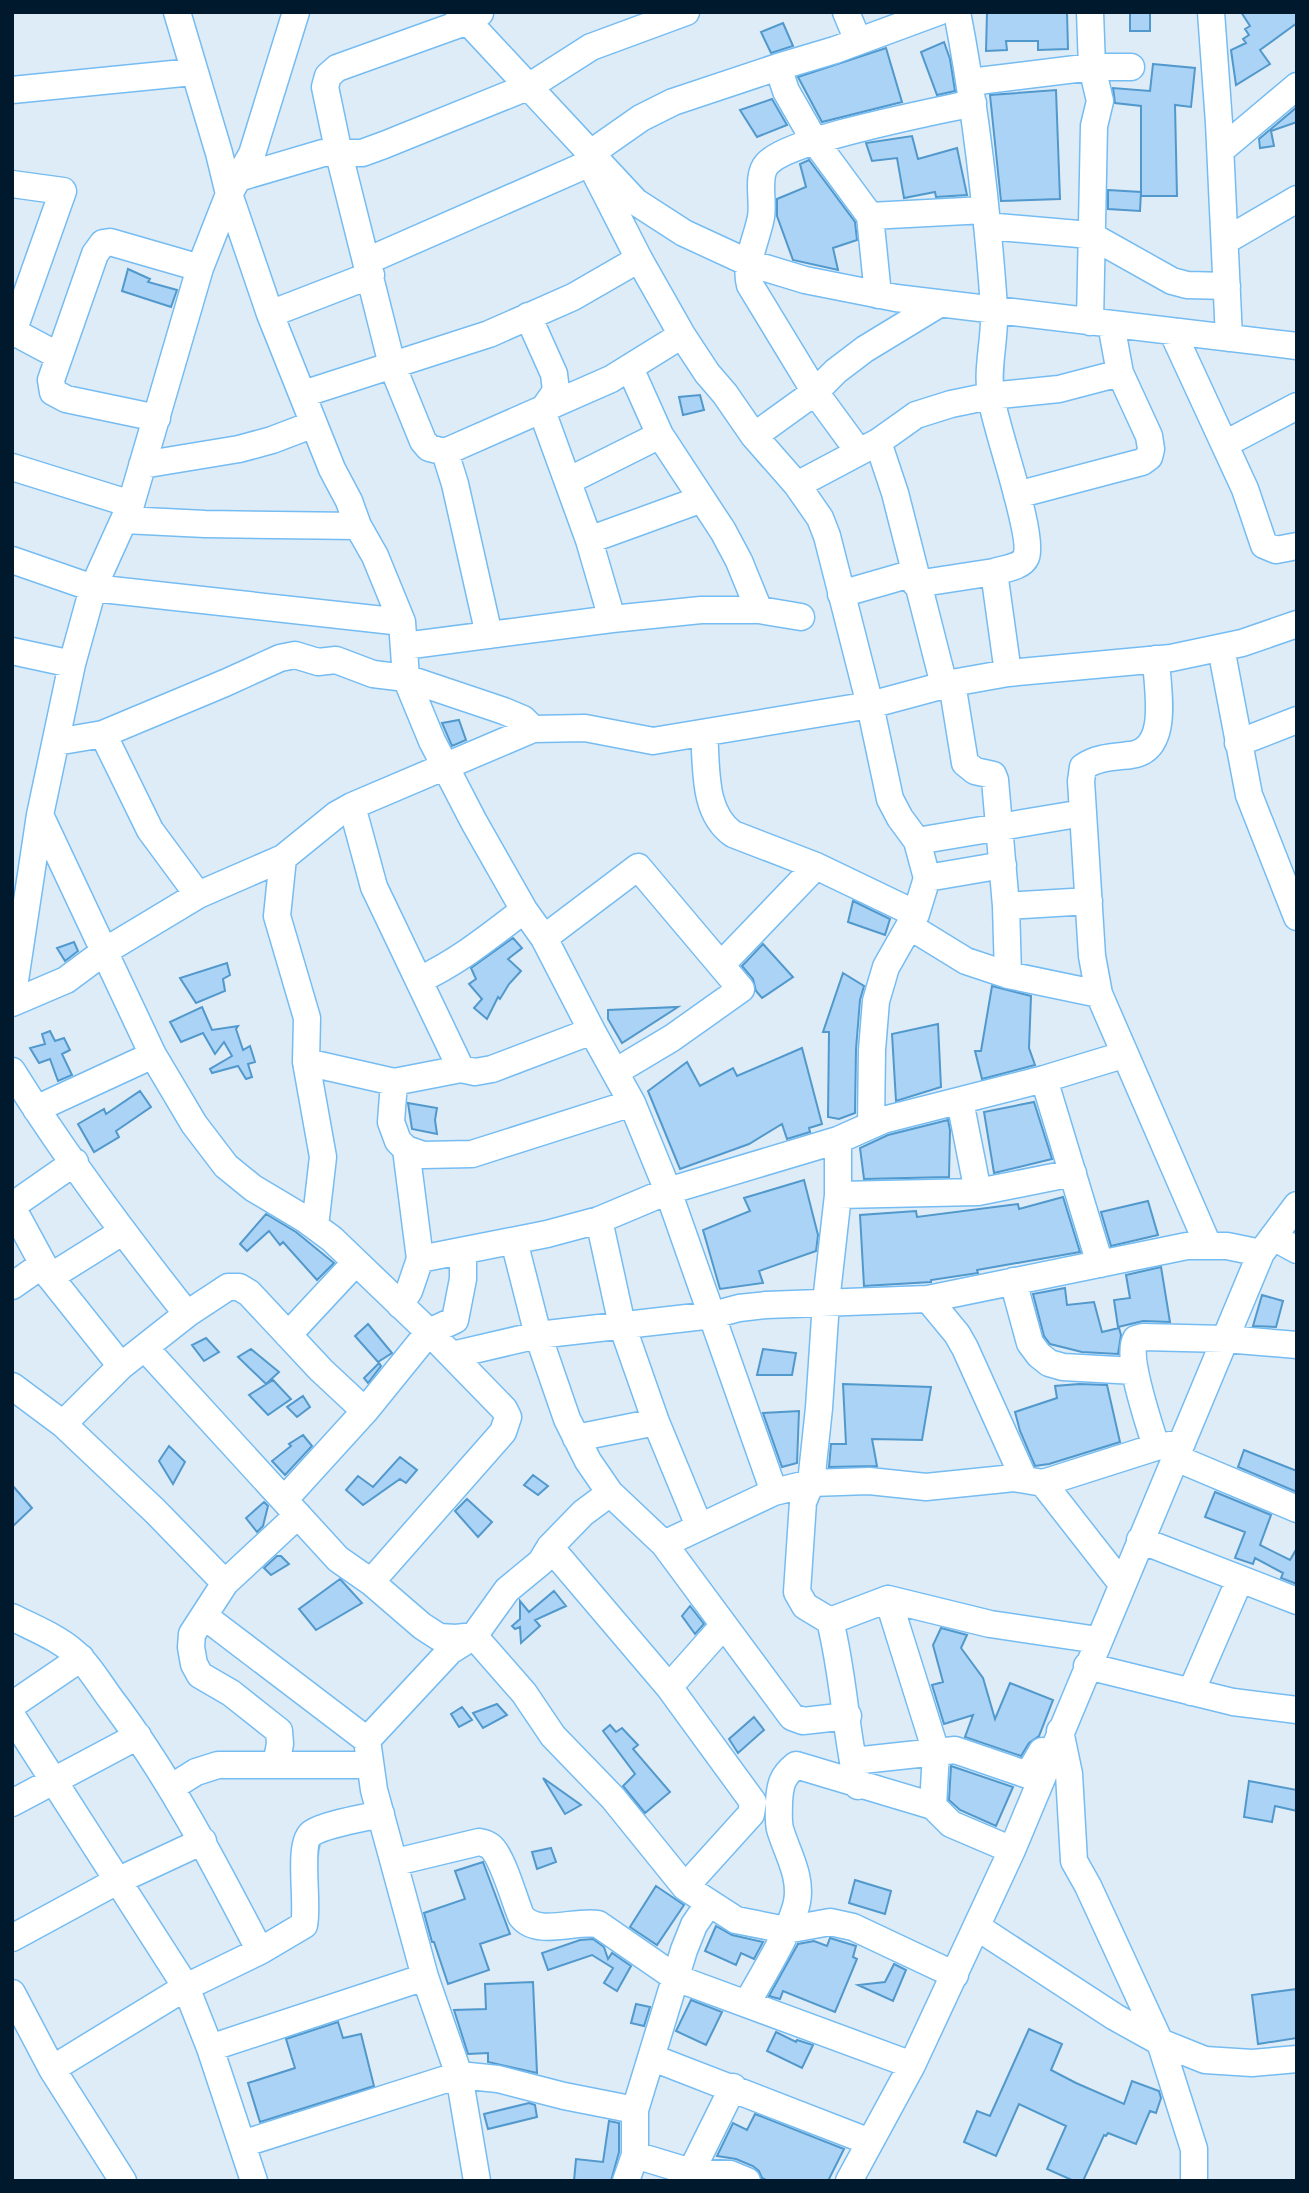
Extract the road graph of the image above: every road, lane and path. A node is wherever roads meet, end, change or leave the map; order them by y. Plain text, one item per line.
1 (177, 12) edge
2 (296, 12) edge
3 (686, 12) edge
4 (846, 12) edge
5 (938, 12) edge
6 (957, 12) edge
7 (1090, 12) edge
8 (469, 15) edge
9 (1216, 16) edge
10 (858, 41) junction
11 (778, 67) junction
12 (1092, 67) junction
13 (1131, 67) dead end
14 (193, 72) junction
15 (530, 86) junction
16 (1297, 86) edge
17 (12, 90) edge
18 (972, 92) junction
19 (814, 140) junction
20 (1221, 150) junction
21 (339, 155) junction
22 (593, 159) junction
23 (12, 184) edge
24 (234, 186) junction
25 (1297, 199) edge
26 (870, 216) junction
27 (986, 218) junction
28 (1090, 235) junction
29 (1225, 242) junction
30 (639, 259) junction
31 (749, 262) junction
32 (200, 268) junction
33 (369, 268) junction
34 (1227, 286) junction
35 (878, 295) junction
36 (939, 304) junction
37 (995, 311) junction
38 (270, 314) junction
39 (528, 316) junction
40 (1100, 323) junction
41 (13, 331) edge
42 (1172, 331) junction
43 (682, 335) junction
44 (1229, 338) junction
45 (1297, 346) edge
46 (59, 356) junction
47 (393, 365) junction
48 (630, 368) junction
49 (1121, 373) junction
50 (815, 392) junction
51 (303, 394) junction
52 (990, 396) junction
53 (1297, 407) edge
54 (542, 411) junction
55 (157, 418) junction
56 (314, 424) junction
57 (660, 435) junction
58 (754, 436) junction
59 (1225, 444) junction
60 (868, 447) junction
61 (445, 452) junction
62 (142, 465) junction
63 (12, 467) edge
64 (568, 481) junction
65 (797, 485) junction
66 (1017, 495) junction
67 (702, 499) junction
68 (127, 512) junction
69 (358, 526) junction
70 (589, 540) junction
71 (1297, 546) edge
72 (12, 560) edge
73 (994, 572) junction
74 (915, 578) junction
75 (93, 588) junction
76 (841, 594) junction
77 (760, 610) junction
78 (801, 617) dead end
79 (612, 619) junction
80 (1297, 624) edge
81 (403, 634) junction
82 (489, 635) junction
83 (1221, 648) junction
84 (12, 652) edge
85 (1156, 659) junction
86 (72, 664) junction
87 (1008, 673) junction
88 (406, 678) junction
89 (948, 684) junction
90 (870, 705) junction
91 (1297, 720) edge
92 (533, 729) junction
93 (704, 733) junction
94 (103, 734) junction
95 (56, 742) junction
96 (1238, 743) junction
97 (444, 765) junction
98 (352, 806) junction
99 (1083, 813) junction
100 (40, 815) junction
101 (999, 827) junction
102 (917, 841) junction
103 (23, 857) edge
104 (283, 858) junction
105 (1003, 865) junction
106 (816, 866) junction
107 (927, 878) junction
108 (198, 895) junction
109 (1089, 901) junction
110 (1006, 906) junction
111 (524, 910) junction
112 (1297, 917) edge
113 (913, 920) junction
114 (544, 938) junction
115 (105, 951) junction
116 (721, 965) junction
117 (1008, 975) junction
118 (419, 980) junction
119 (1099, 994) junction
120 (12, 1001) edge
121 (592, 1031) junction
122 (153, 1055) junction
123 (1123, 1055) junction
124 (306, 1062) junction
125 (461, 1069) junction
126 (12, 1071) edge
127 (615, 1072) junction
128 (1044, 1079) junction
129 (394, 1082) junction
130 (960, 1101) junction
131 (632, 1103) junction
132 (36, 1110) junction
133 (871, 1124) junction
134 (838, 1140) junction
135 (406, 1149) junction
136 (75, 1162) junction
137 (1073, 1173) junction
138 (668, 1191) junction
139 (978, 1192) junction
140 (838, 1195) junction
141 (1297, 1205) edge
142 (12, 1206) edge
143 (599, 1220) junction
144 (315, 1226) junction
145 (122, 1232) junction
146 (514, 1241) junction
147 (1208, 1245) junction
148 (1267, 1245) junction
149 (1297, 1250) edge
150 (463, 1251) junction
151 (420, 1259) junction
152 (356, 1262) junction
153 (1100, 1264) junction
154 (46, 1271) junction
155 (1013, 1281) junction
156 (12, 1286) edge
157 (929, 1299) junction
158 (826, 1302) junction
159 (400, 1305) junction
160 (187, 1314) junction
161 (713, 1315) junction
162 (622, 1325) junction
163 (429, 1332) junction
164 (288, 1335) junction
165 (538, 1335) junction
166 (1225, 1339) junction
167 (1297, 1345) edge
168 (145, 1348) junction
169 (452, 1355) junction
170 (121, 1366) junction
171 (1135, 1371) junction
172 (12, 1386) edge
173 (365, 1411) junction
174 (656, 1422) junction
175 (63, 1424) junction
176 (576, 1438) junction
177 (1171, 1449) junction
178 (1034, 1481) junction
179 (811, 1483) junction
180 (775, 1492) junction
181 (610, 1493) junction
182 (291, 1508) junction
183 (1297, 1509) edge
184 (699, 1525) junction
185 (1140, 1540) junction
186 (664, 1544) junction
187 (550, 1547) junction
188 (1240, 1579) junction
189 (371, 1582) junction
190 (225, 1583) junction
191 (1122, 1584) junction
192 (888, 1599) junction
193 (1297, 1601) edge
194 (204, 1616) junction
195 (12, 1617) edge
196 (830, 1621) junction
197 (724, 1625) junction
198 (474, 1636) junction
199 (1098, 1640) junction
200 (81, 1658) junction
201 (1087, 1666) junction
202 (669, 1687) junction
203 (1191, 1692) junction
204 (1074, 1698) junction
205 (12, 1705) edge
206 (1297, 1710) edge
207 (12, 1716) edge
208 (848, 1716) junction
209 (1060, 1731) junction
210 (138, 1736) junction
211 (368, 1752) junction
212 (936, 1752) junction
213 (276, 1764) junction
214 (855, 1774) junction
215 (54, 1782) junction
216 (172, 1787) junction
217 (12, 1803) edge
218 (933, 1806) junction
219 (381, 1814) junction
220 (203, 1841) junction
221 (1012, 1850) junction
222 (396, 1862) junction
223 (117, 1881) junction
224 (685, 1887) junction
225 (709, 1903) junction
226 (977, 1927) junction
227 (786, 1930) junction
228 (12, 1938) edge
229 (260, 1951) junction
230 (955, 1975) junction
231 (425, 1977) junction
232 (676, 1978) junction
233 (186, 1987) junction
234 (12, 1993) edge
235 (747, 2003) junction
236 (1160, 2042) junction
237 (210, 2048) junction
238 (653, 2058) junction
239 (1297, 2059) edge
240 (912, 2066) junction
241 (52, 2069) junction
242 (459, 2075) junction
243 (733, 2087) junction
244 (635, 2110) junction
245 (870, 2141) junction
246 (242, 2144) junction
247 (635, 2155) junction
248 (691, 2172) junction
249 (735, 2178) edge
250 (124, 2181) edge
251 (254, 2181) edge
252 (477, 2181) edge
253 (626, 2181) edge
254 (849, 2181) edge
255 (1194, 2181) edge

1 - 14 street
2 - 24 street
3 - 15 street
4 - 10 street
5 - 10 street
6 - 18 street
7 - 12 street
8 - 15 street
8 - 21 street
9 - 20 street
10 - 11 street
11 - 19 street
11 - 22 street
12 - 13 street
12 - 18 street
12 - 28 street
14 - 17 street
14 - 24 street
15 - 21 street
15 - 22 street
16 - 20 street
18 - 19 street
18 - 27 street
19 - 26 street
19 - 31 street
20 - 29 street
21 - 24 street
21 - 33 street
22 - 30 street
22 - 31 street
22 - 33 street
23 - 41 street
24 - 32 street
24 - 38 street
25 - 29 street
26 - 27 street
26 - 35 street
27 - 28 street
27 - 37 street
28 - 34 street
28 - 40 street
29 - 34 street
30 - 39 street
30 - 43 street
31 - 35 street
31 - 50 street
32 - 46 street
32 - 55 street
33 - 38 street
33 - 47 street
34 - 44 street
35 - 36 street
36 - 37 street
36 - 50 street
37 - 40 street
37 - 52 street
38 - 51 street
39 - 47 street
39 - 54 street
40 - 42 street
40 - 49 street
41 - 46 street
42 - 44 street
42 - 59 street
43 - 48 street
43 - 58 street
44 - 45 street
46 - 55 street
47 - 51 street
47 - 61 street
48 - 54 street
48 - 57 street
49 - 52 street
49 - 66 street
50 - 58 street
50 - 60 street
51 - 56 street
52 - 60 street
52 - 66 street
53 - 59 street
54 - 61 street
54 - 64 street
55 - 62 street
56 - 62 street
56 - 69 street
57 - 64 street
57 - 67 street
58 - 65 street
59 - 71 street
60 - 65 street
60 - 74 street
61 - 82 street
62 - 68 street
63 - 68 street
64 - 70 street
65 - 76 street
66 - 73 street
67 - 70 street
67 - 77 street
68 - 69 street
68 - 75 street
69 - 81 street
70 - 79 street
72 - 75 street
73 - 74 street
73 - 87 street
74 - 76 street
74 - 89 street
75 - 81 street
75 - 86 street
76 - 90 street
77 - 78 street
77 - 79 street
79 - 82 street
80 - 83 street
81 - 82 street
81 - 88 street
83 - 85 street
83 - 96 street
84 - 86 street
85 - 87 street
85 - 99 street
86 - 95 street
87 - 89 street
88 - 92 street
88 - 94 street
88 - 97 street
89 - 90 street
89 - 101 street
90 - 93 street
90 - 102 street
91 - 96 street
92 - 93 street
92 - 97 street
93 - 106 street
94 - 95 street
94 - 108 street
95 - 100 street
96 - 112 street
97 - 98 street
97 - 111 street
98 - 104 street
98 - 118 street
99 - 101 street
99 - 109 street
100 - 103 street
100 - 115 street
101 - 102 street
101 - 105 street
102 - 107 street
103 - 120 street
104 - 108 street
104 - 124 street
105 - 107 street
105 - 110 street
106 - 113 street
106 - 116 street
107 - 113 street
108 - 115 street
109 - 110 street
109 - 119 street
110 - 117 street
111 - 114 street
111 - 118 street
113 - 117 street
113 - 133 street
114 - 116 street
114 - 121 street
115 - 120 street
115 - 122 street
116 - 127 street
117 - 119 street
118 - 125 street
119 - 123 street
121 - 125 street
121 - 127 street
122 - 132 street
122 - 144 street
123 - 128 street
123 - 147 street
124 - 129 street
124 - 144 street
125 - 129 street
126 - 132 street
127 - 131 street
128 - 130 street
128 - 137 street
129 - 135 street
130 - 133 street
130 - 139 street
131 - 135 street
131 - 138 street
132 - 136 street
133 - 134 street
134 - 138 street
134 - 140 street
135 - 151 street
136 - 142 street
136 - 145 street
137 - 139 street
137 - 153 street
138 - 143 street
138 - 161 street
139 - 140 street
140 - 158 street
141 - 148 street
142 - 154 street
143 - 146 street
143 - 162 street
144 - 152 street
145 - 154 street
145 - 160 street
146 - 150 street
146 - 165 street
147 - 148 street
147 - 153 street
148 - 149 street
148 - 166 street
150 - 151 street
150 - 163 street
151 - 159 street
152 - 159 street
152 - 164 street
153 - 155 street
154 - 156 street
154 - 170 street
155 - 157 street
155 - 171 street
157 - 158 street
157 - 178 street
158 - 161 street
158 - 179 street
159 - 163 street
160 - 164 street
160 - 168 street
161 - 162 street
161 - 180 street
162 - 165 street
162 - 174 street
163 - 169 street
163 - 173 street
164 - 173 street
165 - 169 street
165 - 176 street
166 - 167 street
166 - 171 street
166 - 177 street
168 - 170 street
168 - 182 street
169 - 189 street
170 - 175 street
171 - 177 street
172 - 175 street
173 - 182 street
174 - 176 street
174 - 184 street
175 - 190 street
176 - 181 street
177 - 178 street
177 - 183 street
177 - 185 street
178 - 179 street
178 - 191 street
179 - 180 street
179 - 196 street
180 - 184 street
181 - 186 street
181 - 187 street
182 - 189 street
182 - 190 street
184 - 186 street
185 - 188 street
185 - 191 street
186 - 197 street
187 - 198 street
187 - 202 street
188 - 193 street
188 - 203 street
189 - 198 street
190 - 194 street
191 - 199 street
192 - 196 street
192 - 199 street
192 - 212 street
194 - 211 street
194 - 213 street
195 - 200 street
196 - 208 street
197 - 202 street
197 - 208 street
198 - 211 street
198 - 224 street
199 - 201 street
200 - 205 street
200 - 210 street
201 - 203 street
201 - 204 street
202 - 224 street
203 - 206 street
204 - 209 street
204 - 212 street
207 - 215 street
208 - 214 street
209 - 221 street
209 - 236 street
210 - 215 street
210 - 216 street
211 - 213 street
211 - 219 street
212 - 214 street
212 - 218 street
213 - 216 street
214 - 218 street
214 - 227 street
215 - 217 street
215 - 223 street
216 - 220 street
218 - 221 street
219 - 222 street
219 - 229 street
220 - 223 street
220 - 229 street
221 - 226 street
222 - 231 street
222 - 232 street
223 - 228 street
223 - 233 street
224 - 225 street
225 - 227 street
225 - 232 street
226 - 230 street
226 - 236 street
227 - 230 street
227 - 235 street
229 - 233 street
230 - 240 street
231 - 237 street
231 - 242 street
232 - 235 street
232 - 238 street
233 - 237 street
233 - 241 street
234 - 241 street
235 - 240 street
236 - 239 street
236 - 255 street
237 - 246 street
238 - 243 street
238 - 244 street
240 - 245 street
241 - 250 street
242 - 244 street
242 - 246 street
242 - 252 street
243 - 245 street
243 - 248 street
244 - 247 street
245 - 254 street
246 - 251 street
247 - 248 street
247 - 253 street
248 - 249 street

